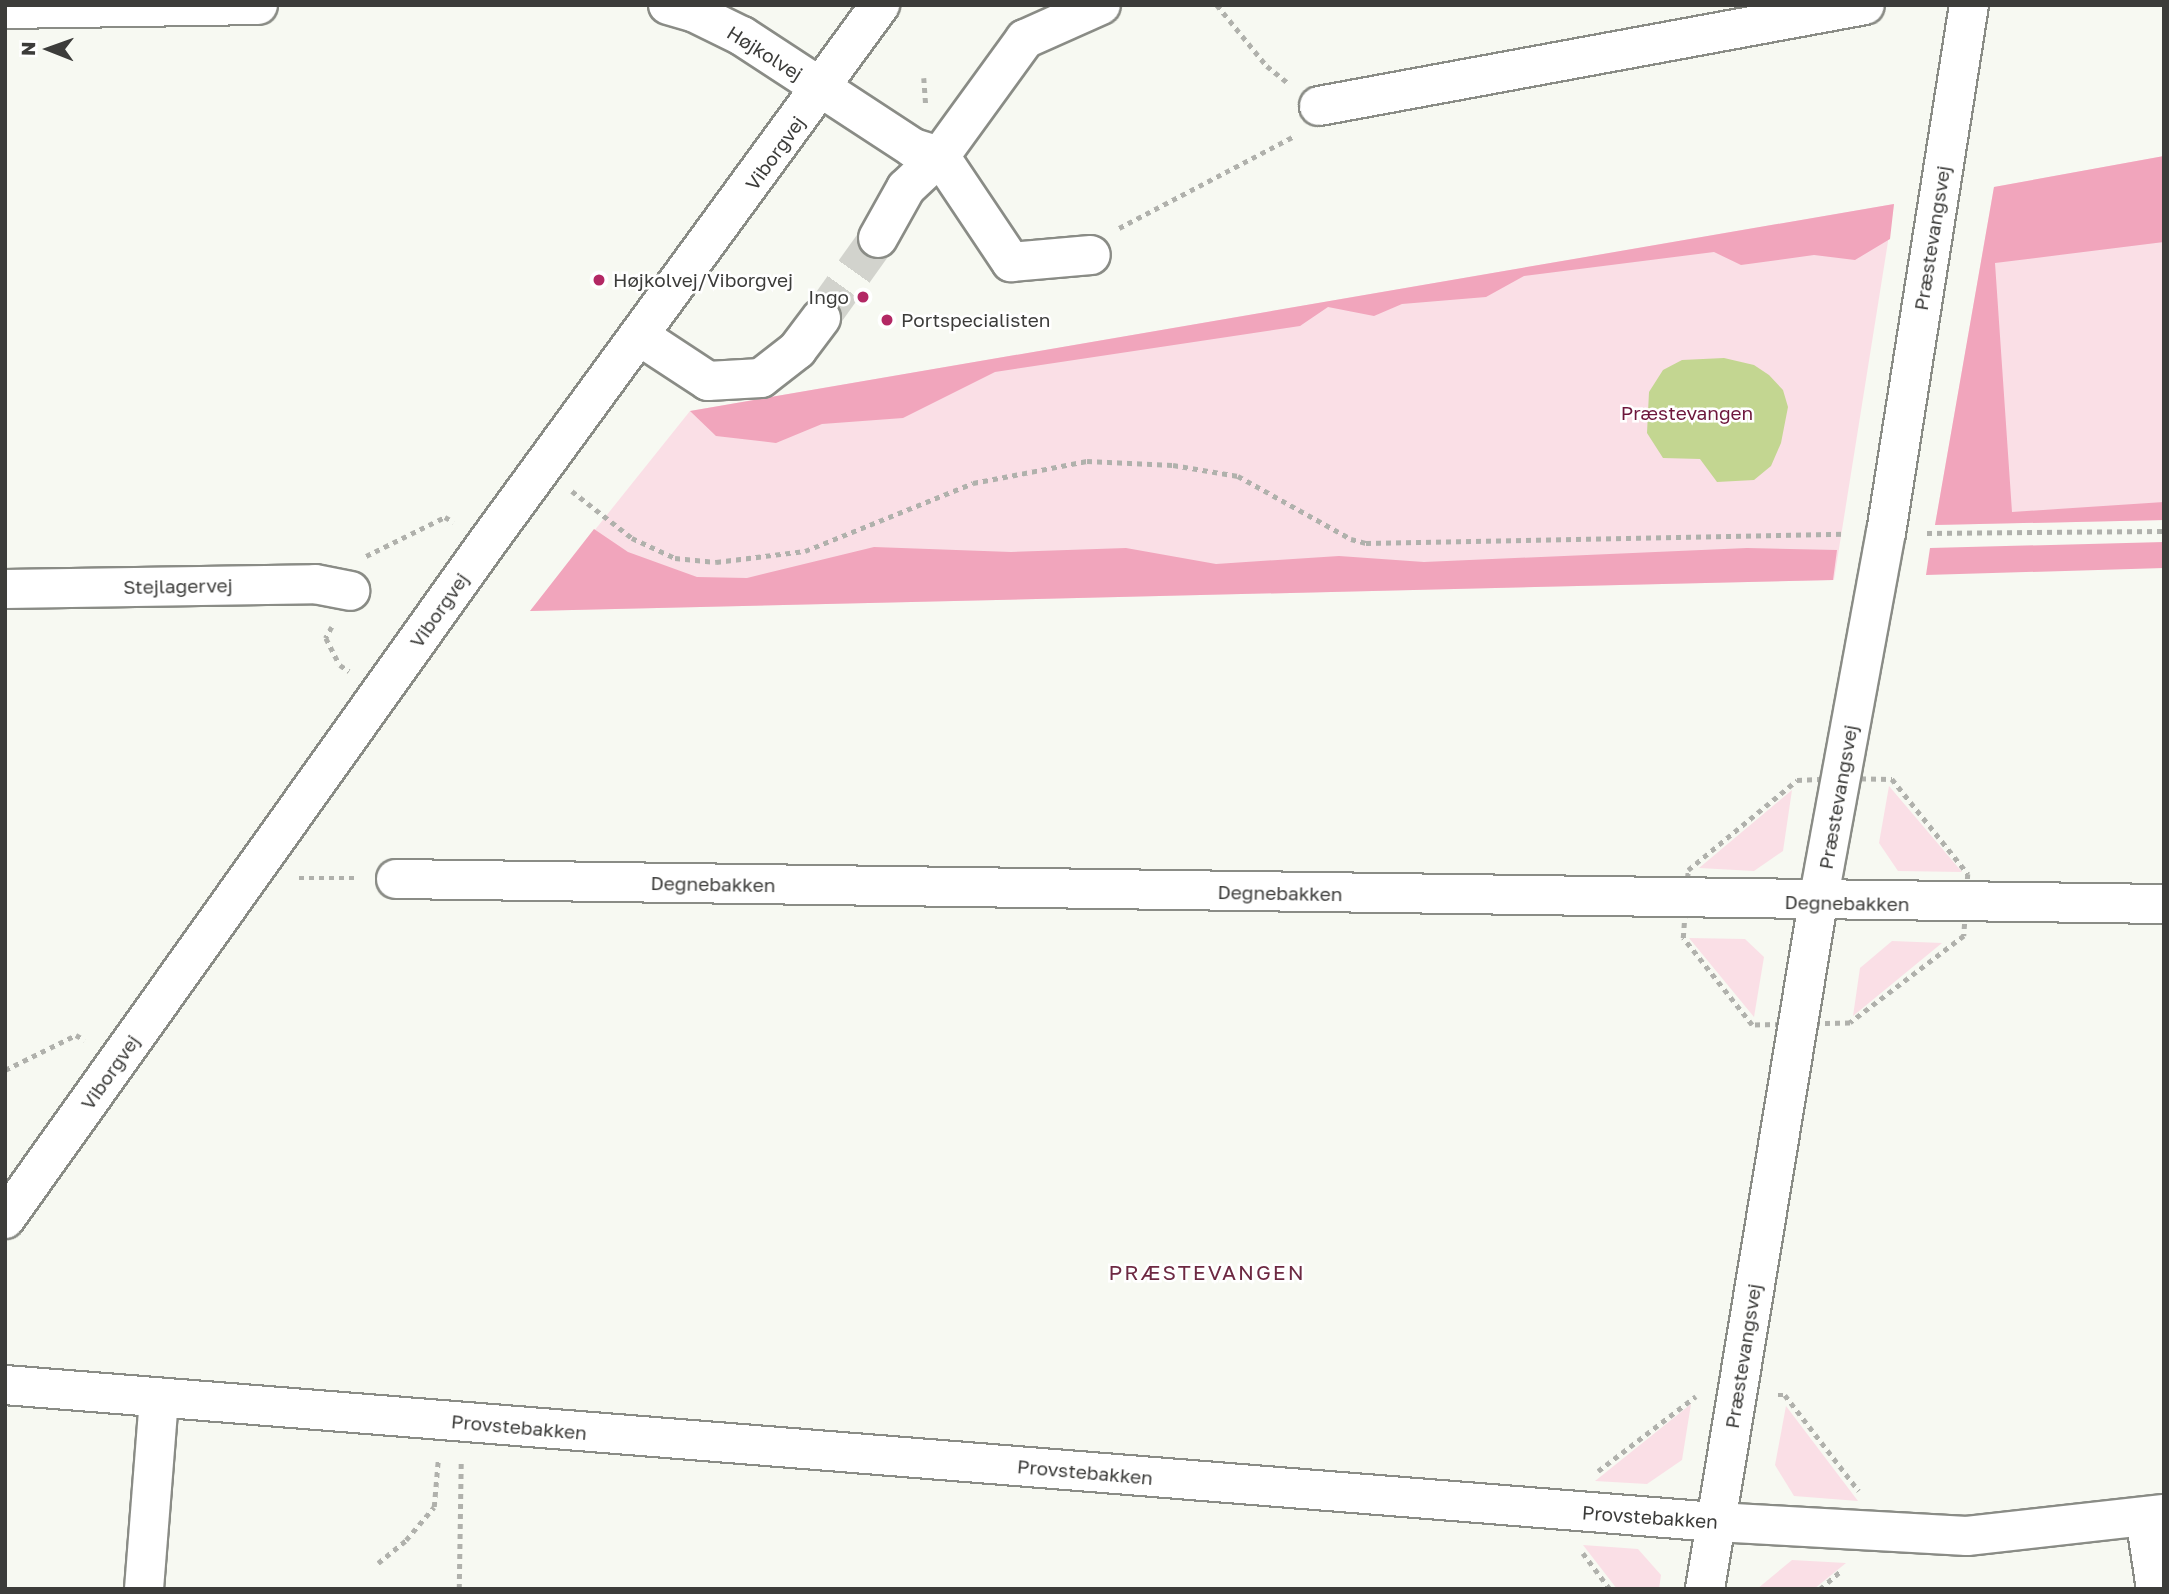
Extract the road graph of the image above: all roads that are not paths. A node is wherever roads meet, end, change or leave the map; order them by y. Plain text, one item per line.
1 (258, 5) edge
2 (668, 5) edge
3 (880, 5) edge
4 (1101, 5) edge
5 (1865, 5) edge
6 (1969, 5) edge
7 (5, 9) edge
8 (822, 89) junction
9 (1319, 106) road end
10 (940, 156) junction
11 (878, 239) tunnel mouth
12 (1091, 255) road end
13 (821, 318) tunnel mouth
14 (640, 337) junction
15 (5, 589) edge
16 (350, 591) dead end
17 (396, 879) road end
18 (1818, 902) junction
19 (2164, 904) edge
20 (5, 1219) edge
21 (5, 1385) edge
22 (159, 1398) junction
23 (2154, 1516) edge
24 (1716, 1522) junction
25 (144, 1589) edge
26 (1705, 1589) edge
27 (2156, 1589) edge

1 - 7 street
2 - 8 street, Højkolvej
3 - 8 street, Viborgvej
4 - 10 street
5 - 9 street
6 - 18 street, Præstevangsvej
8 - 10 street, Højkolvej
8 - 14 street, Viborgvej
10 - 11 street
10 - 12 street
13 - 14 street
14 - 20 street, Viborgvej
15 - 16 street, Stejlagervej
17 - 18 street, Degnebakken
18 - 19 street, Degnebakken
18 - 24 street, Præstevangsvej
21 - 22 street, Provstebakken
22 - 24 street, Provstebakken
22 - 25 street
23 - 24 street, Provstebakken
23 - 27 street
24 - 26 street, Præstevangsvej

